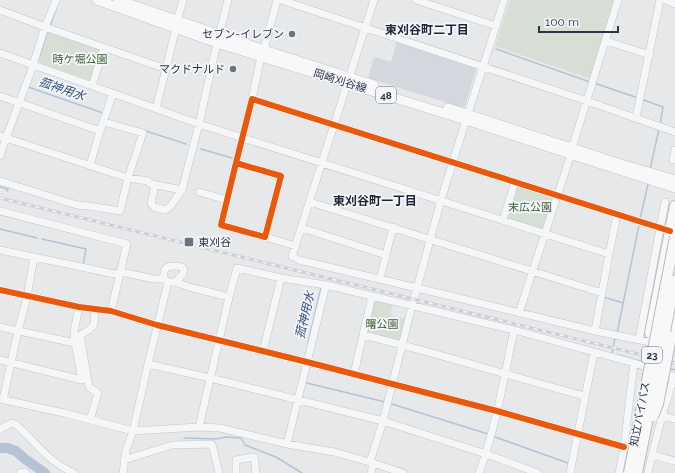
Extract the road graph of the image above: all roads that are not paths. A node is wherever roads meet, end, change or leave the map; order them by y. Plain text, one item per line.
1 (56, 0) edge
2 (97, 0) edge
3 (118, 0) edge
4 (183, 0) edge
5 (228, 0) edge
6 (277, 0) edge
7 (281, 0) edge
8 (374, 0) edge
9 (416, 0) edge
10 (504, 0) edge
11 (618, 0) edge
12 (660, 0) edge
13 (666, 0) edge
14 (675, 4) edge
15 (0, 10) edge
16 (177, 25) junction
17 (496, 26) junction
18 (45, 27) junction
19 (365, 27) junction
20 (218, 39) junction
21 (606, 41) junction
22 (104, 48) junction
23 (0, 54) edge
24 (263, 54) junction
25 (650, 55) junction
26 (33, 66) junction
27 (483, 67) junction
28 (166, 69) junction
29 (349, 80) junction
30 (92, 86) junction
31 (113, 93) junction
32 (0, 96) edge
33 (252, 99) junction
34 (587, 101) junction
35 (19, 103) junction
36 (156, 108) junction
37 (467, 117) junction
38 (636, 117) junction
39 (104, 122) junction
40 (199, 124) junction
41 (334, 125) junction
42 (100, 132) junction
43 (675, 132) edge
44 (3, 137) edge
45 (243, 137) junction
46 (675, 150) edge
47 (572, 151) junction
48 (0, 156) edge
49 (673, 160) dead end
50 (453, 162) junction
51 (236, 163) junction
52 (322, 163) junction
53 (90, 165) junction
54 (128, 178) junction
55 (675, 180) edge
56 (0, 181) edge
57 (515, 182) junction
58 (155, 185) junction
59 (675, 188) edge
60 (182, 190) junction
61 (199, 192) dead end
62 (557, 195) junction
63 (227, 200) junction
64 (440, 200) junction
65 (310, 202) junction
66 (665, 202) dead end
67 (675, 206) edge
68 (0, 211) edge
69 (617, 215) junction
70 (503, 220) junction
71 (394, 227) junction
72 (302, 228) junction
73 (668, 232) edge
74 (545, 234) junction
75 (265, 237) junction
76 (430, 239) junction
77 (296, 246) junction
78 (0, 250) edge
79 (609, 254) junction
80 (386, 255) junction
81 (34, 257) junction
82 (533, 271) junction
83 (121, 272) junction
84 (281, 278) junction
85 (380, 279) junction
86 (169, 281) junction
87 (675, 281) edge
88 (326, 285) junction
89 (417, 288) junction
90 (0, 290) edge
91 (602, 293) junction
92 (372, 296) junction
93 (27, 297) junction
94 (229, 297) junction
95 (412, 306) junction
96 (79, 307) junction
97 (95, 309) junction
98 (111, 311) junction
99 (519, 313) junction
100 (675, 316) edge
101 (157, 325) junction
102 (0, 326) edge
103 (514, 330) junction
104 (18, 331) junction
105 (595, 331) junction
106 (363, 334) junction
107 (639, 340) junction
108 (219, 341) junction
109 (75, 343) junction
110 (402, 344) junction
111 (675, 347) edge
112 (263, 351) junction
113 (594, 352) junction
114 (0, 360) edge
115 (307, 362) junction
116 (11, 363) junction
117 (634, 363) junction
118 (148, 364) junction
119 (354, 374) junction
120 (505, 374) junction
121 (675, 377) edge
122 (210, 378) junction
123 (392, 384) junction
124 (584, 396) junction
125 (1, 399) edge
126 (298, 400) junction
127 (497, 411) junction
128 (662, 416) junction
129 (675, 419) edge
130 (90, 420) junction
131 (383, 421) junction
132 (199, 427) junction
133 (0, 429) edge
134 (133, 431) junction
135 (578, 434) junction
136 (639, 441) junction
137 (287, 444) junction
138 (624, 447) junction
139 (486, 454) junction
140 (652, 454) junction
141 (124, 460) junction
142 (675, 461) edge
143 (372, 462) junction
144 (20, 473) edge
145 (26, 473) edge
146 (74, 473) edge
147 (122, 473) edge
148 (219, 473) edge
149 (236, 473) edge
150 (256, 473) edge
151 (371, 473) edge
152 (403, 473) edge
153 (479, 473) edge
154 (538, 473) edge
155 (570, 473) edge
156 (619, 473) edge
157 (629, 473) edge
158 (637, 473) edge
159 (648, 473) edge

1 - 18 street
2 - 16 main road, 岡崎刈谷線 / 48
3 - 16 main road, 岡崎刈谷線 / 48
4 - 16 street
5 - 20 street
6 - 24 street
7 - 19 street
8 - 19 street
9 - 17 street
10 - 17 street
11 - 21 street
12 - 25 street
13 - 14 street
15 - 18 street
16 - 20 main road, 岡崎刈谷線 / 48
16 - 28 street
17 - 27 street
18 - 22 street
18 - 26 street
19 - 27 street
19 - 29 street
20 - 24 main road, 岡崎刈谷線 / 48
20 - 40 street
21 - 25 street
21 - 34 street
22 - 28 street
22 - 30 street
23 - 26 street
24 - 29 main road, 岡崎刈谷線 / 48
24 - 33 street
25 - 38 street
26 - 30 street
26 - 35 street
27 - 34 street
27 - 37 street
28 - 36 street
29 - 37 main road, 岡崎刈谷線 / 48
29 - 41 street
30 - 31 street
31 - 36 street
31 - 39 street
32 - 35 street
33 - 41 street
33 - 45 street
34 - 38 street
34 - 47 street
35 - 42 street
35 - 44 street
36 - 40 street
37 - 47 main road, 岡崎刈谷線 / 48
37 - 50 street
38 - 43 street
39 - 42 street
39 - 54 street
40 - 45 street
40 - 60 street
41 - 50 street
41 - 52 street
42 - 53 street
44 - 48 street
44 - 53 street
45 - 51 street
45 - 52 street
46 - 49 street
47 - 55 main road, 岡崎刈谷線 / 48
47 - 59 main road, 岡崎刈谷線 / 48
47 - 62 street
50 - 57 street
50 - 64 street
51 - 63 street
51 - 75 street
52 - 64 street
52 - 65 street
53 - 54 street
54 - 56 street
54 - 58 street
57 - 62 street
57 - 70 street
58 - 60 street
58 - 60 street
61 - 63 street
62 - 69 street
62 - 74 street
63 - 75 street
64 - 70 street
64 - 76 street
65 - 71 street
65 - 72 street
66 - 73 street
67 - 73 highway
68 - 83 street
69 - 73 street
69 - 79 street
70 - 74 street
71 - 76 street
71 - 80 street
72 - 77 street
72 - 80 street
73 - 107 street
73 - 136 highway, 知立バイパス / 23, bridge
73 - 136 highway, bridge
74 - 79 street
74 - 82 street
75 - 77 street
76 - 82 street
76 - 89 street
77 - 85 street
78 - 81 street
79 - 91 street
80 - 85 street
81 - 83 street
81 - 93 street
82 - 91 street
82 - 99 street
83 - 86 street
83 - 98 street
84 - 88 street
84 - 94 street
84 - 112 street
85 - 89 street
86 - 94 street
86 - 101 street
87 - 136 highway, 知立バイパス / 23, bridge
88 - 92 street
88 - 115 street
89 - 95 street
89 - 99 street
90 - 93 street
91 - 105 street
92 - 95 street
92 - 106 street
93 - 96 street
93 - 104 street
94 - 108 street
95 - 103 street
95 - 110 street
96 - 97 street
96 - 109 street
97 - 98 street
97 - 130 street
98 - 101 street
99 - 105 street
100 - 136 highway, bridge
101 - 108 street
101 - 118 street
102 - 104 street
103 - 113 street
103 - 120 street
104 - 109 street
104 - 116 street
105 - 107 street
106 - 110 street
106 - 119 street
107 - 111 street
108 - 112 street
108 - 122 street
109 - 116 street
110 - 120 street
110 - 123 street
112 - 115 street
113 - 117 street
113 - 124 street
114 - 116 street
115 - 119 street
115 - 126 street
116 - 125 street
117 - 121 street
117 - 138 street
118 - 122 street
118 - 134 street
119 - 123 street
120 - 124 street
120 - 127 street
121 - 128 street
122 - 126 street
122 - 132 street
123 - 127 street
123 - 131 street
124 - 135 street
125 - 130 street
126 - 131 street
126 - 137 street
127 - 135 street
127 - 139 street
128 - 129 street
128 - 140 street
130 - 134 street
131 - 139 street
131 - 143 street
132 - 134 street
132 - 137 street
133 - 146 street
134 - 141 street
135 - 138 street
135 - 155 street
136 - 157 highway, 知立バイパス / 23, bridge
136 - 158 highway, 知立バイパス / 23, bridge
137 - 143 street
138 - 156 street
139 - 153 street
139 - 154 street
140 - 142 street
140 - 159 street
141 - 147 street
141 - 148 street
143 - 151 street
143 - 152 street
144 - 145 street
149 - 150 street

